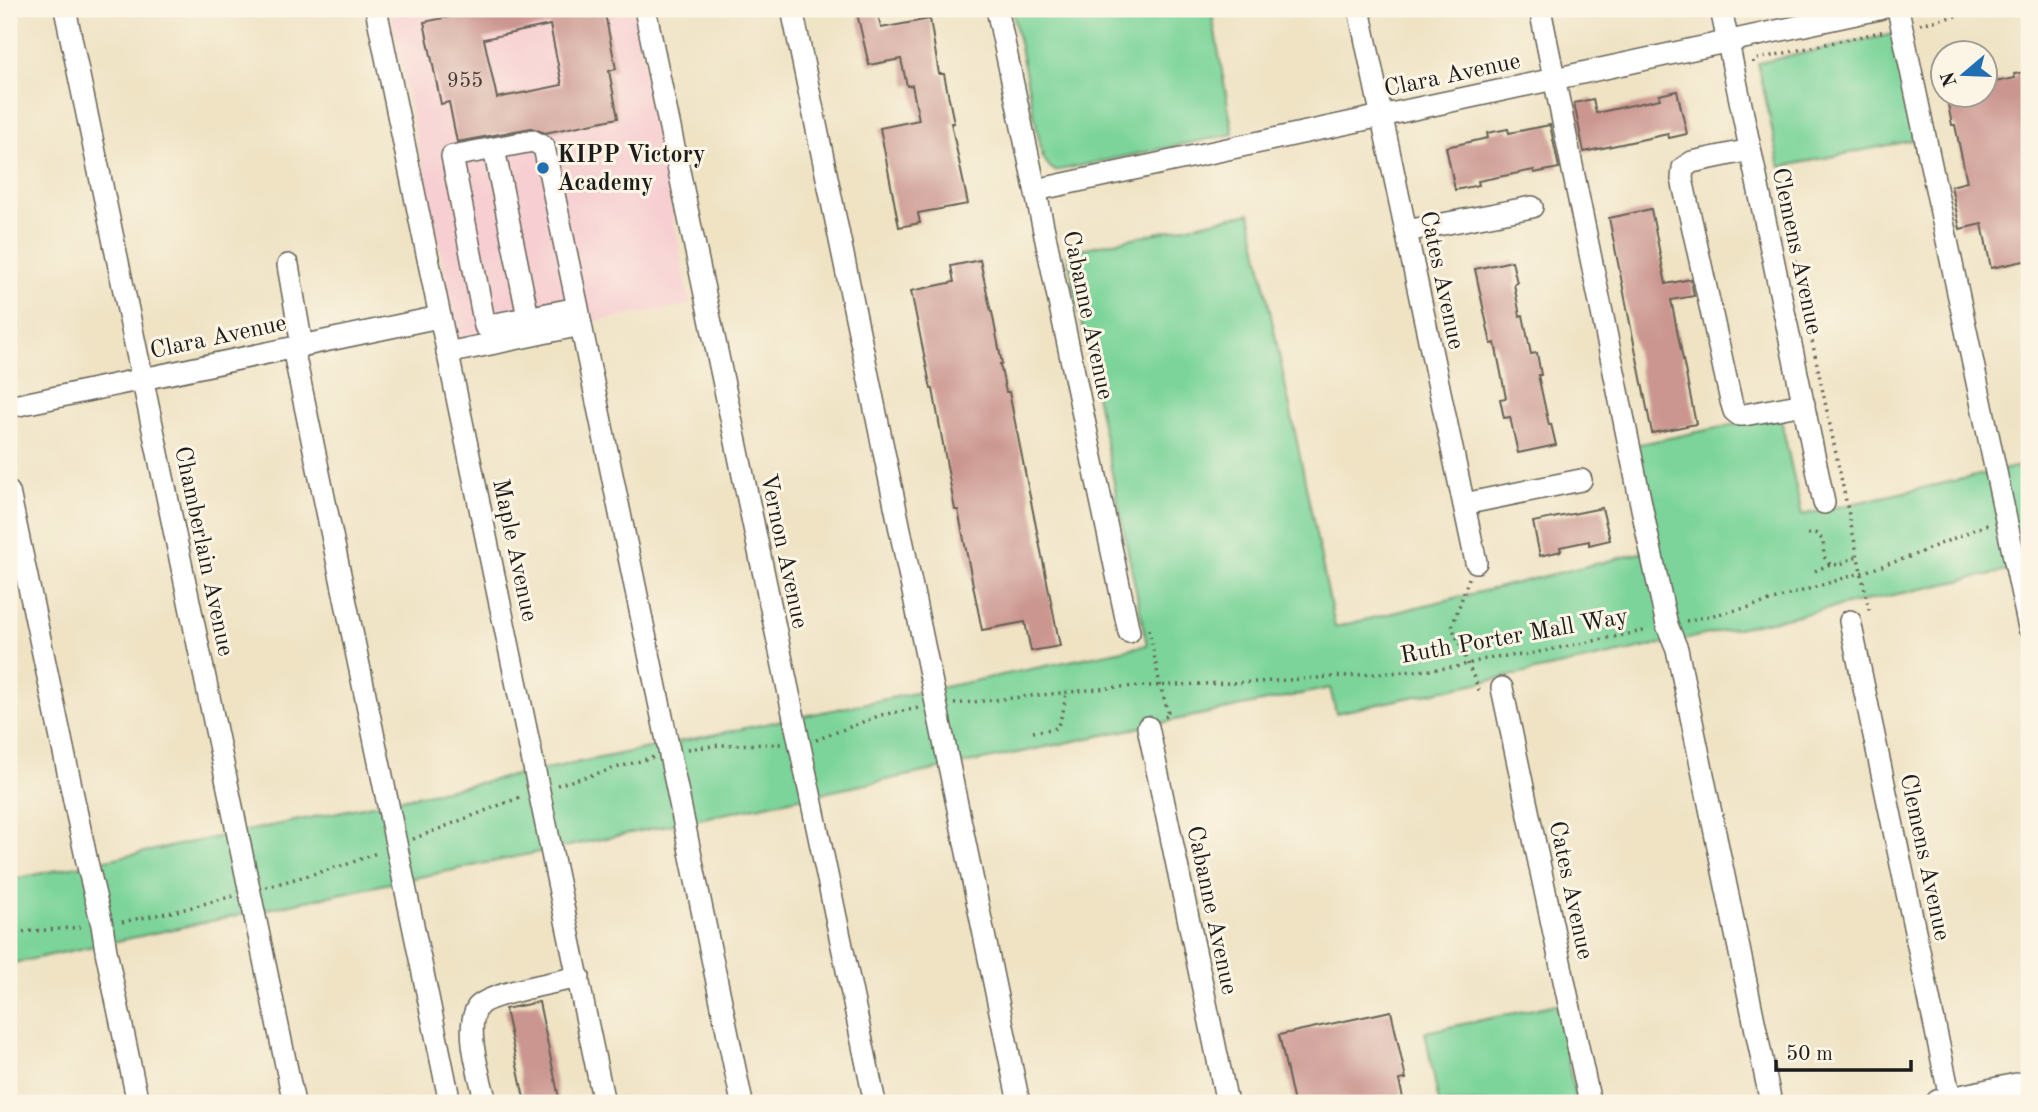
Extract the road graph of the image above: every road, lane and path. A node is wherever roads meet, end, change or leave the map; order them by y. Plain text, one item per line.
1 (65, 9) edge
2 (376, 9) edge
3 (645, 9) edge
4 (792, 9) edge
5 (998, 9) edge
6 (1359, 9) edge
7 (1540, 9) edge
8 (1721, 9) edge
9 (1879, 9) edge
10 (1987, 9) edge
11 (1900, 18) edge
12 (1727, 41) junction
13 (1755, 73) dead end
14 (1555, 79) junction
15 (1381, 115) junction
16 (494, 149) junction
17 (1750, 150) junction
18 (1036, 190) junction
19 (1784, 206) dead end
20 (1532, 207) dead end
21 (1406, 232) junction
22 (288, 265) dead end
23 (580, 316) junction
24 (439, 317) junction
25 (528, 317) junction
26 (298, 346) junction
27 (447, 353) junction
28 (142, 379) junction
29 (1804, 404) junction
30 (9, 407) edge
31 (1581, 480) dead end
32 (9, 492) edge
33 (1824, 503) dead end
34 (1464, 504) junction
35 (2007, 517) junction
36 (1808, 534) dead end
37 (1857, 556) junction
38 (1475, 562) joint
39 (1830, 564) junction
40 (1815, 570) dead end
41 (1861, 573) junction
42 (1860, 617) joint
43 (1667, 625) junction
44 (2029, 628) edge
45 (1129, 632) joint
46 (1468, 664) junction
47 (1160, 685) junction
48 (1502, 688) joint
49 (1066, 692) junction
50 (944, 705) dead end
51 (925, 707) dead end
52 (1148, 727) joint
53 (1032, 732) dead end
54 (810, 742) dead end
55 (239, 895) dead end
56 (102, 925) junction
57 (9, 933) edge
58 (579, 977) junction
59 (2029, 1084) edge
60 (1947, 1102) edge
61 (138, 1103) edge
62 (294, 1103) edge
63 (450, 1103) edge
64 (486, 1103) edge
65 (604, 1103) edge
66 (742, 1103) edge
67 (875, 1103) edge
68 (1019, 1103) edge
69 (1227, 1103) edge
70 (1590, 1103) edge
71 (1771, 1103) edge

1 - 28 street, Chamberlain Avenue
2 - 24 street, Maple Avenue
3 - 67 street, Vernon Avenue
4 - 68 street
5 - 18 street, Cabanne Avenue
6 - 15 street, Cates Avenue
7 - 14 street
8 - 12 street, Clemens Avenue
9 - 12 street, Clara Avenue
10 - 11 path
11 - 13 path
11 - 35 street
12 - 14 street, Clara Avenue
12 - 17 street, Clemens Avenue
14 - 15 street, Clara Avenue
14 - 43 street
15 - 18 street, Clara Avenue
15 - 21 street, Cates Avenue
16 - 23 street
16 - 25 street
16 - 25 street
17 - 29 street, Clemens Avenue
17 - 29 street
18 - 45 street, Cabanne Avenue
19 - 37 path
20 - 21 street
21 - 34 street, Cates Avenue
22 - 26 street
23 - 25 street
23 - 27 street
23 - 66 street
24 - 26 street, Clara Avenue
24 - 27 street, Maple Avenue
26 - 28 street, Clara Avenue
26 - 63 street
27 - 58 street, Maple Avenue
28 - 30 street, Clara Avenue
28 - 62 street, Chamberlain Avenue
29 - 33 street, Clemens Avenue
31 - 34 street
32 - 56 street
34 - 38 street, Cates Avenue
35 - 41 path, Ruth Porter Mall Way
35 - 44 street
36 - 39 path
37 - 39 path
37 - 41 path
38 - 46 path
39 - 40 path
41 - 42 path
41 - 43 path, Ruth Porter Mall Way
42 - 60 street, Clemens Avenue
43 - 46 path, Ruth Porter Mall Way
43 - 71 street
45 - 47 path
46 - 47 path, Ruth Porter Mall Way
46 - 48 path
47 - 49 path, Ruth Porter Mall Way
47 - 52 path
48 - 70 street, Cates Avenue
49 - 50 path, Ruth Porter Mall Way
49 - 53 path
51 - 54 path
52 - 69 street, Cabanne Avenue
55 - 56 path
56 - 57 path
56 - 61 street
58 - 64 street
58 - 65 street, Maple Avenue
59 - 60 main road

